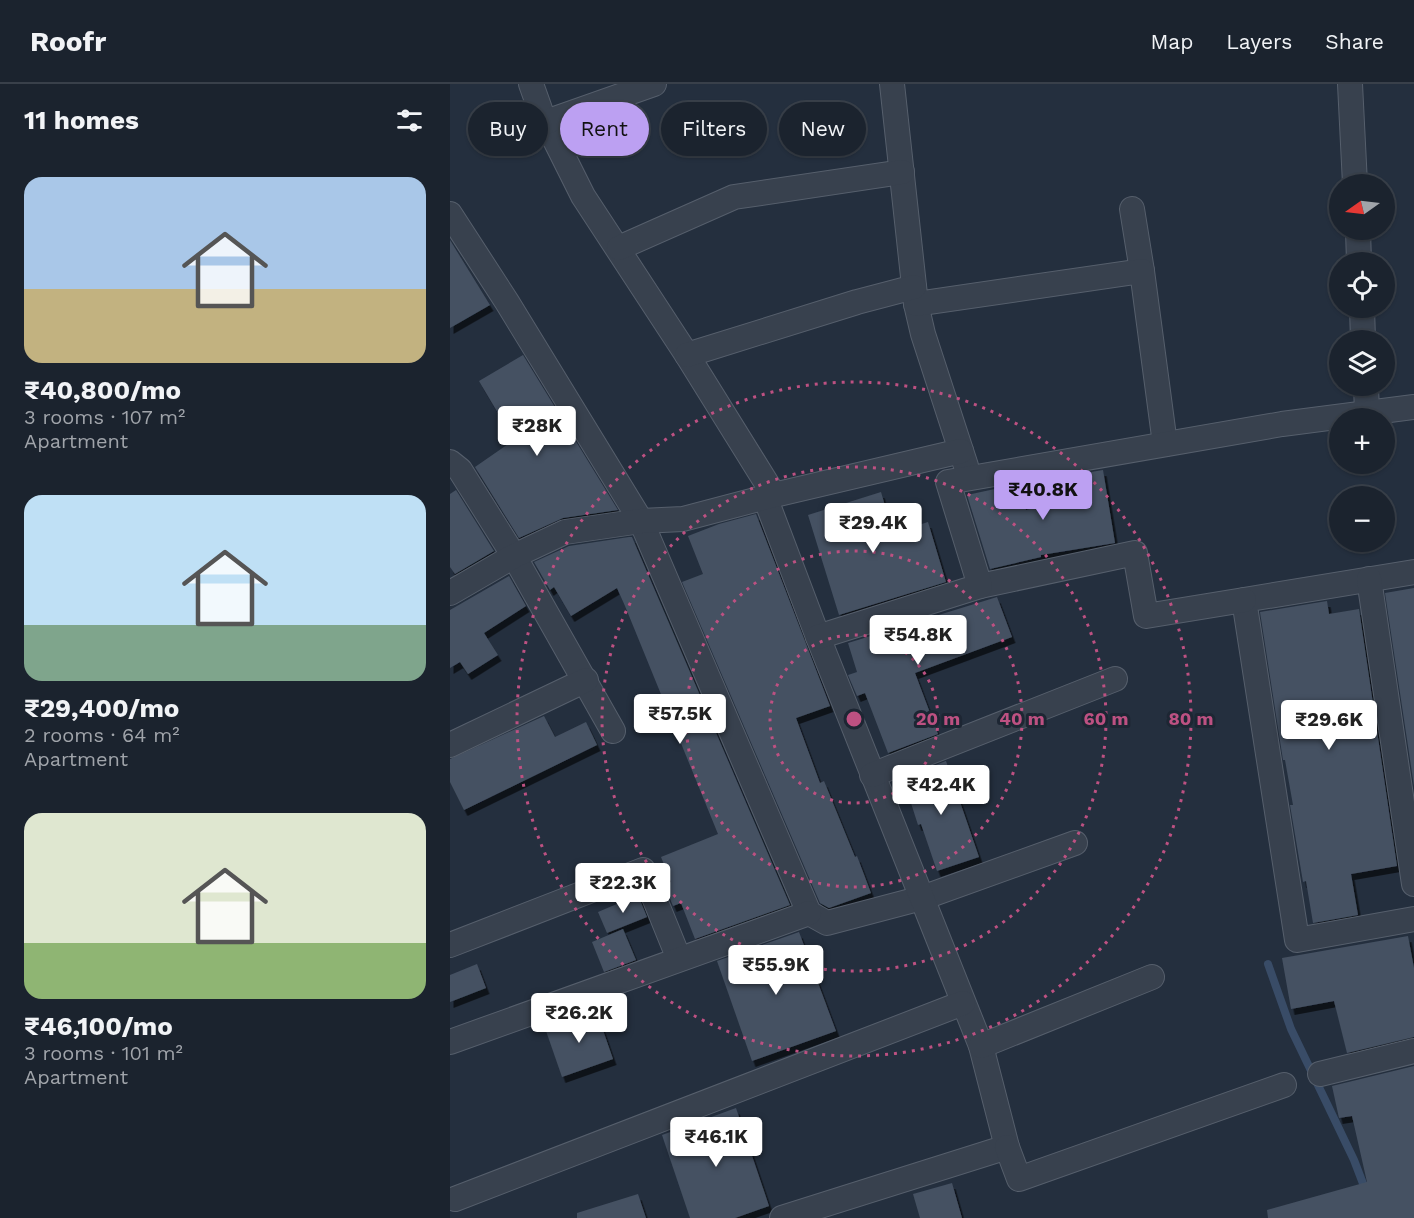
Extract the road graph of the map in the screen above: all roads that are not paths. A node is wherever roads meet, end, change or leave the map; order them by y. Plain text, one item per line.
1 (531, 84) edge
2 (654, 84) edge
3 (892, 84) edge
4 (1350, 84) edge
5 (538, 102) edge
6 (548, 121) edge
7 (548, 126) edge
8 (902, 172) junction
9 (1354, 174) edge
10 (1132, 209) dead end
11 (450, 214) edge
12 (619, 248) junction
13 (1142, 271) junction
14 (915, 296) junction
15 (687, 356) junction
16 (1414, 407) edge
17 (1395, 409) edge
18 (1329, 418) edge
19 (1165, 444) junction
20 (961, 451) junction
21 (450, 462) edge
22 (970, 478) junction
23 (770, 496) junction
24 (641, 521) junction
25 (514, 556) junction
26 (1414, 572) edge
27 (1369, 579) junction
28 (980, 586) junction
29 (450, 593) edge
30 (1244, 600) junction
31 (818, 637) junction
32 (1115, 679) dead end
33 (586, 680) junction
34 (613, 731) dead end
35 (450, 745) edge
36 (872, 775) junction
37 (1075, 843) dead end
38 (1414, 884) edge
39 (922, 898) junction
40 (809, 912) junction
41 (1414, 919) edge
42 (450, 945) edge
43 (679, 959) junction
44 (1152, 977) dead end
45 (963, 1003) junction
46 (450, 1042) edge
47 (981, 1046) junction
48 (1414, 1051) edge
49 (1320, 1074) dead end
50 (1284, 1085) dead end
51 (1007, 1147) junction
52 (454, 1199) dead end
53 (782, 1218) edge

1 - 5 street
2 - 6 street
3 - 8 street
4 - 9 street
7 - 12 street
8 - 12 street
8 - 14 street
10 - 13 street
11 - 24 street
12 - 15 street
13 - 14 street
13 - 19 street
14 - 15 street
14 - 20 street
15 - 23 street
16 - 17 street
18 - 19 street
19 - 22 street
20 - 22 street
20 - 23 street
21 - 25 street
22 - 28 street
23 - 24 street
23 - 31 street
24 - 25 street
24 - 40 street
25 - 29 street
25 - 33 street
26 - 27 street
27 - 30 street
27 - 38 street
28 - 30 street
28 - 31 street
30 - 41 street
31 - 36 street
32 - 36 street
33 - 34 street
33 - 35 street
36 - 39 street
37 - 39 street
39 - 40 street
39 - 45 street
40 - 43 street
42 - 43 street
43 - 46 street
44 - 47 street
45 - 47 street
45 - 52 street
47 - 51 street
48 - 49 street
50 - 51 street
51 - 53 street

